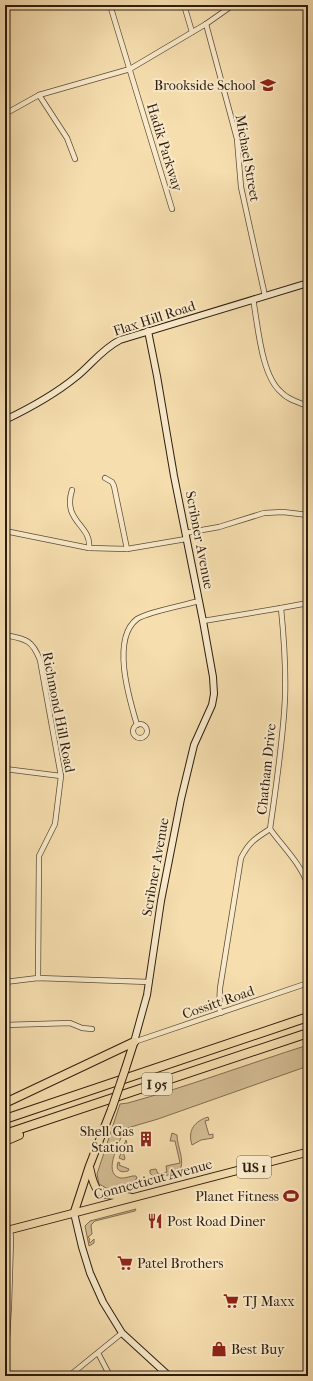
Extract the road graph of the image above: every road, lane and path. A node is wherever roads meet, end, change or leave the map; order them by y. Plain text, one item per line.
1 (110, 5) edge
2 (184, 5) edge
3 (233, 5) edge
4 (206, 24) junction
5 (192, 32) junction
6 (130, 69) junction
7 (40, 96) junction
8 (5, 114) edge
9 (75, 159) dead end
10 (172, 209) dead end
11 (308, 283) edge
12 (265, 296) junction
13 (253, 299) junction
14 (148, 331) junction
15 (307, 405) edge
16 (5, 420) edge
17 (105, 478) dead end
18 (72, 490) dead end
19 (308, 515) edge
20 (5, 531) edge
21 (185, 536) junction
22 (89, 548) junction
23 (126, 549) junction
24 (199, 601) junction
25 (308, 603) edge
26 (282, 608) junction
27 (203, 621) junction
28 (5, 635) edge
29 (138, 724) dead end
30 (5, 769) edge
31 (61, 776) junction
32 (270, 829) junction
33 (308, 886) edge
34 (38, 978) junction
35 (5, 982) edge
36 (149, 982) junction
37 (308, 984) edge
38 (221, 1013) junction
39 (308, 1017) edge
40 (5, 1025) edge
41 (92, 1029) dead end
42 (308, 1033) edge
43 (134, 1042) junction
44 (5, 1103) edge
45 (79, 1110) junction
46 (5, 1118) edge
47 (5, 1134) edge
48 (5, 1141) edge
49 (308, 1152) edge
50 (89, 1167) junction
51 (134, 1198) junction
52 (74, 1213) junction
53 (8, 1230) edge
54 (7, 1305) edge
55 (122, 1333) junction
56 (98, 1353) junction
57 (308, 1373) edge
58 (5, 1374) edge
59 (17, 1376) edge
60 (68, 1376) edge
61 (110, 1376) edge
62 (169, 1376) edge
63 (301, 1376) edge

1 - 6 street, Hadik Parkway
2 - 5 street
3 - 4 street
4 - 5 street
4 - 12 street, Michael Street
5 - 6 street
6 - 7 street
6 - 10 street, Hadik Parkway
7 - 8 street
7 - 9 street
11 - 12 street, Flax Hill Road
12 - 13 street, Flax Hill Road
13 - 14 street, Flax Hill Road
13 - 15 street
14 - 16 street, Flax Hill Road
14 - 21 street, Scribner Avenue
17 - 23 street
18 - 22 street
19 - 21 street
20 - 22 street
21 - 23 street
21 - 24 street, Scribner Avenue
22 - 23 street
24 - 27 street, Scribner Avenue
24 - 29 street
25 - 26 street
26 - 27 street
26 - 32 street, Chatham Drive
27 - 36 street, Scribner Avenue
28 - 31 street, Richmond Hill Road
30 - 31 street
31 - 34 street, Richmond Hill Road
32 - 33 street
32 - 38 street, Chatham Drive
34 - 35 street
34 - 36 street
36 - 43 street, Scribner Avenue
37 - 38 street, Cossitt Road
38 - 43 street, Cossitt Road
39 - 46 highway, I 95
40 - 41 street
42 - 45 highway, I 95
43 - 44 highway
43 - 50 main road, Scribner Avenue, bridge
45 - 47 highway, I 95
45 - 48 highway
49 - 51 main road, Connecticut Avenue / US 1
50 - 51 main road
50 - 52 main road, Scribner Avenue
51 - 52 main road, Connecticut Avenue / US 1
52 - 53 main road, Connecticut Avenue / US 1
52 - 55 street
53 - 54 street
54 - 58 street
55 - 56 street
55 - 62 street
56 - 60 street
56 - 61 street
57 - 63 street
58 - 59 street

